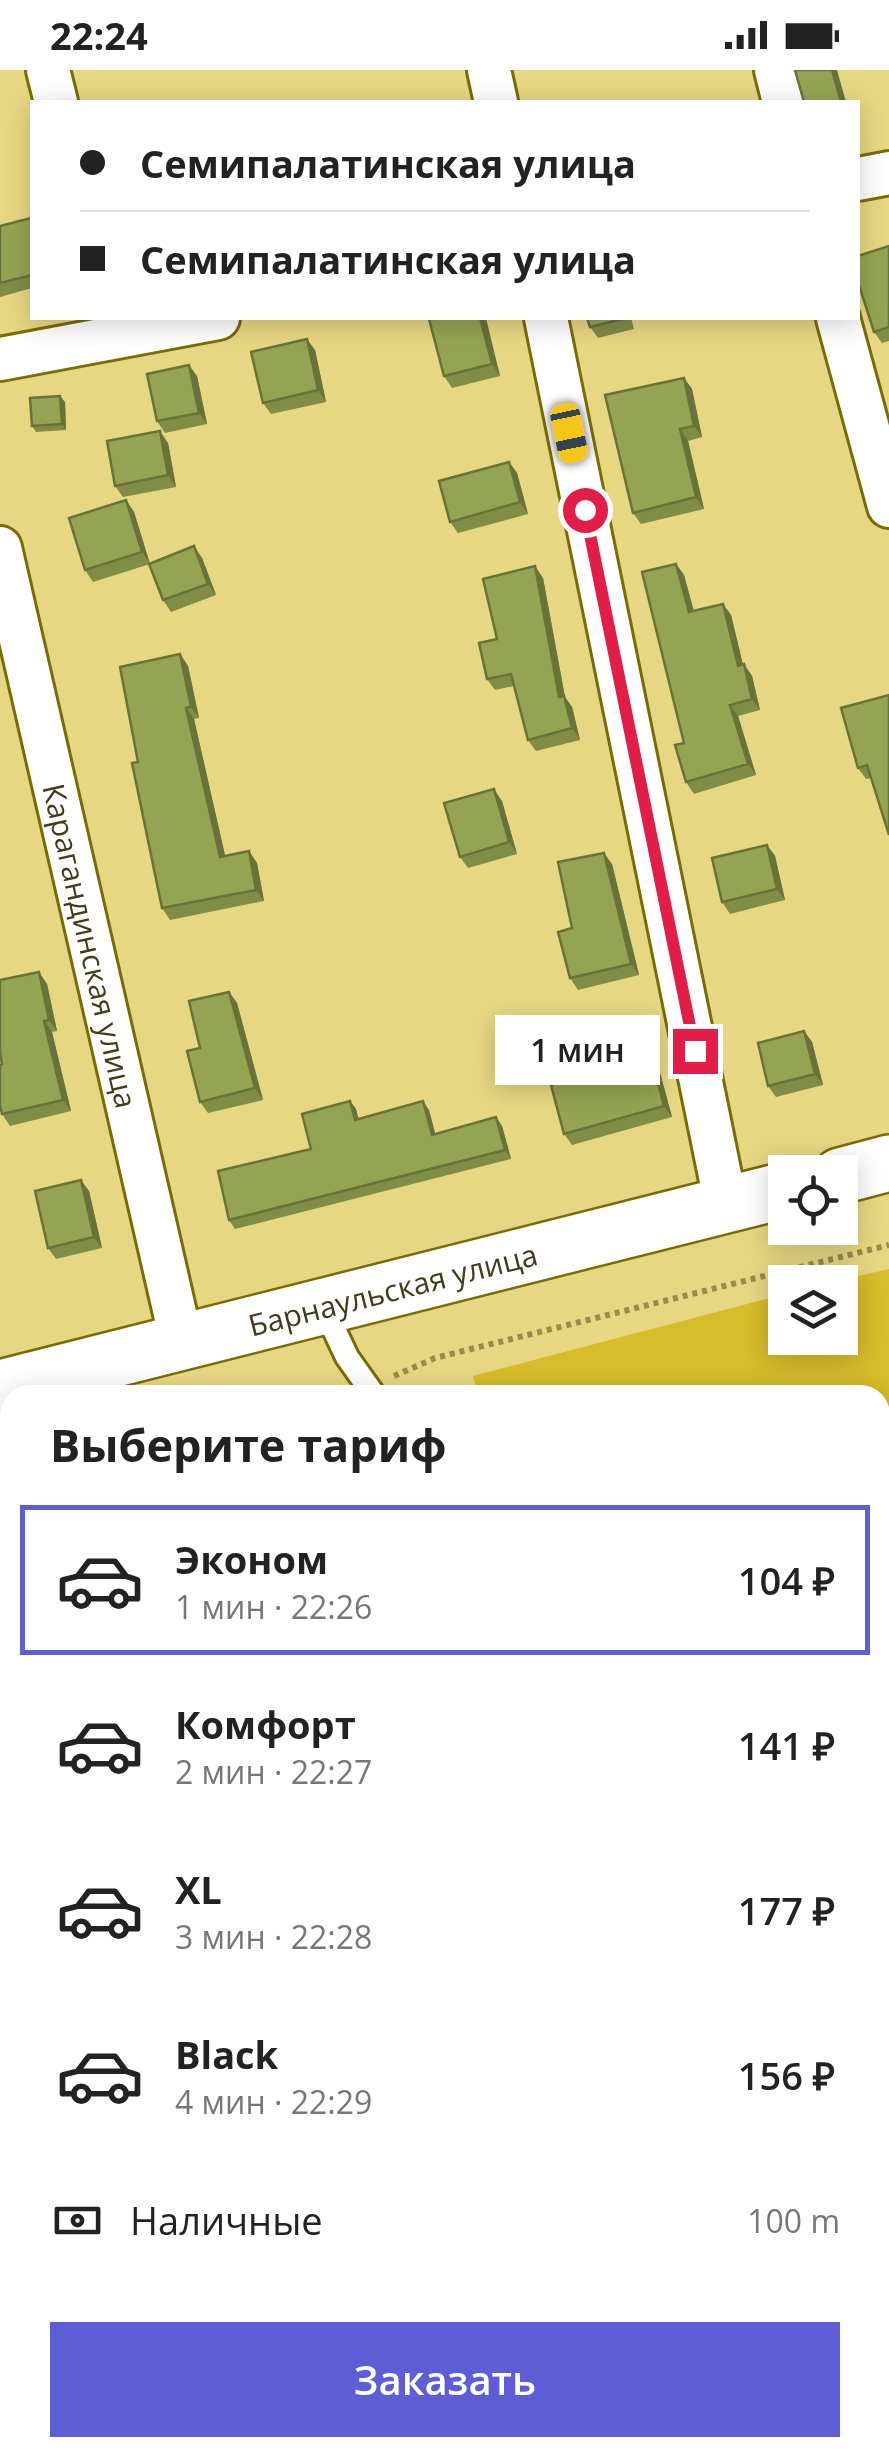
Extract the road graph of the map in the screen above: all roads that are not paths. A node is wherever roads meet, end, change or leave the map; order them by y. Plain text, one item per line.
1 (48, 70) edge
2 (489, 70) edge
3 (776, 70) edge
4 (56, 100) edge
5 (496, 100) edge
6 (784, 100) edge
7 (889, 172) edge
8 (860, 179) edge
9 (198, 320) edge
10 (546, 320) edge
11 (839, 320) edge
12 (108, 329) edge
13 (0, 359) edge
14 (889, 506) edge
15 (0, 548) edge
16 (889, 1164) edge
17 (858, 1172) edge
18 (768, 1195) edge
19 (726, 1206) junction
20 (323, 1306) junction
21 (182, 1344) junction
22 (12, 1385) edge
23 (367, 1385) edge

1 - 4 street
2 - 5 street
3 - 6 street
7 - 8 street
9 - 12 street
10 - 19 street
11 - 14 street
12 - 13 street
15 - 21 street, Карагандинская улица
16 - 17 street
18 - 19 street, Барнаульская улица
19 - 20 street, Барнаульская улица
20 - 21 street, Барнаульская улица
20 - 23 lane
21 - 22 street, Барнаульская улица

